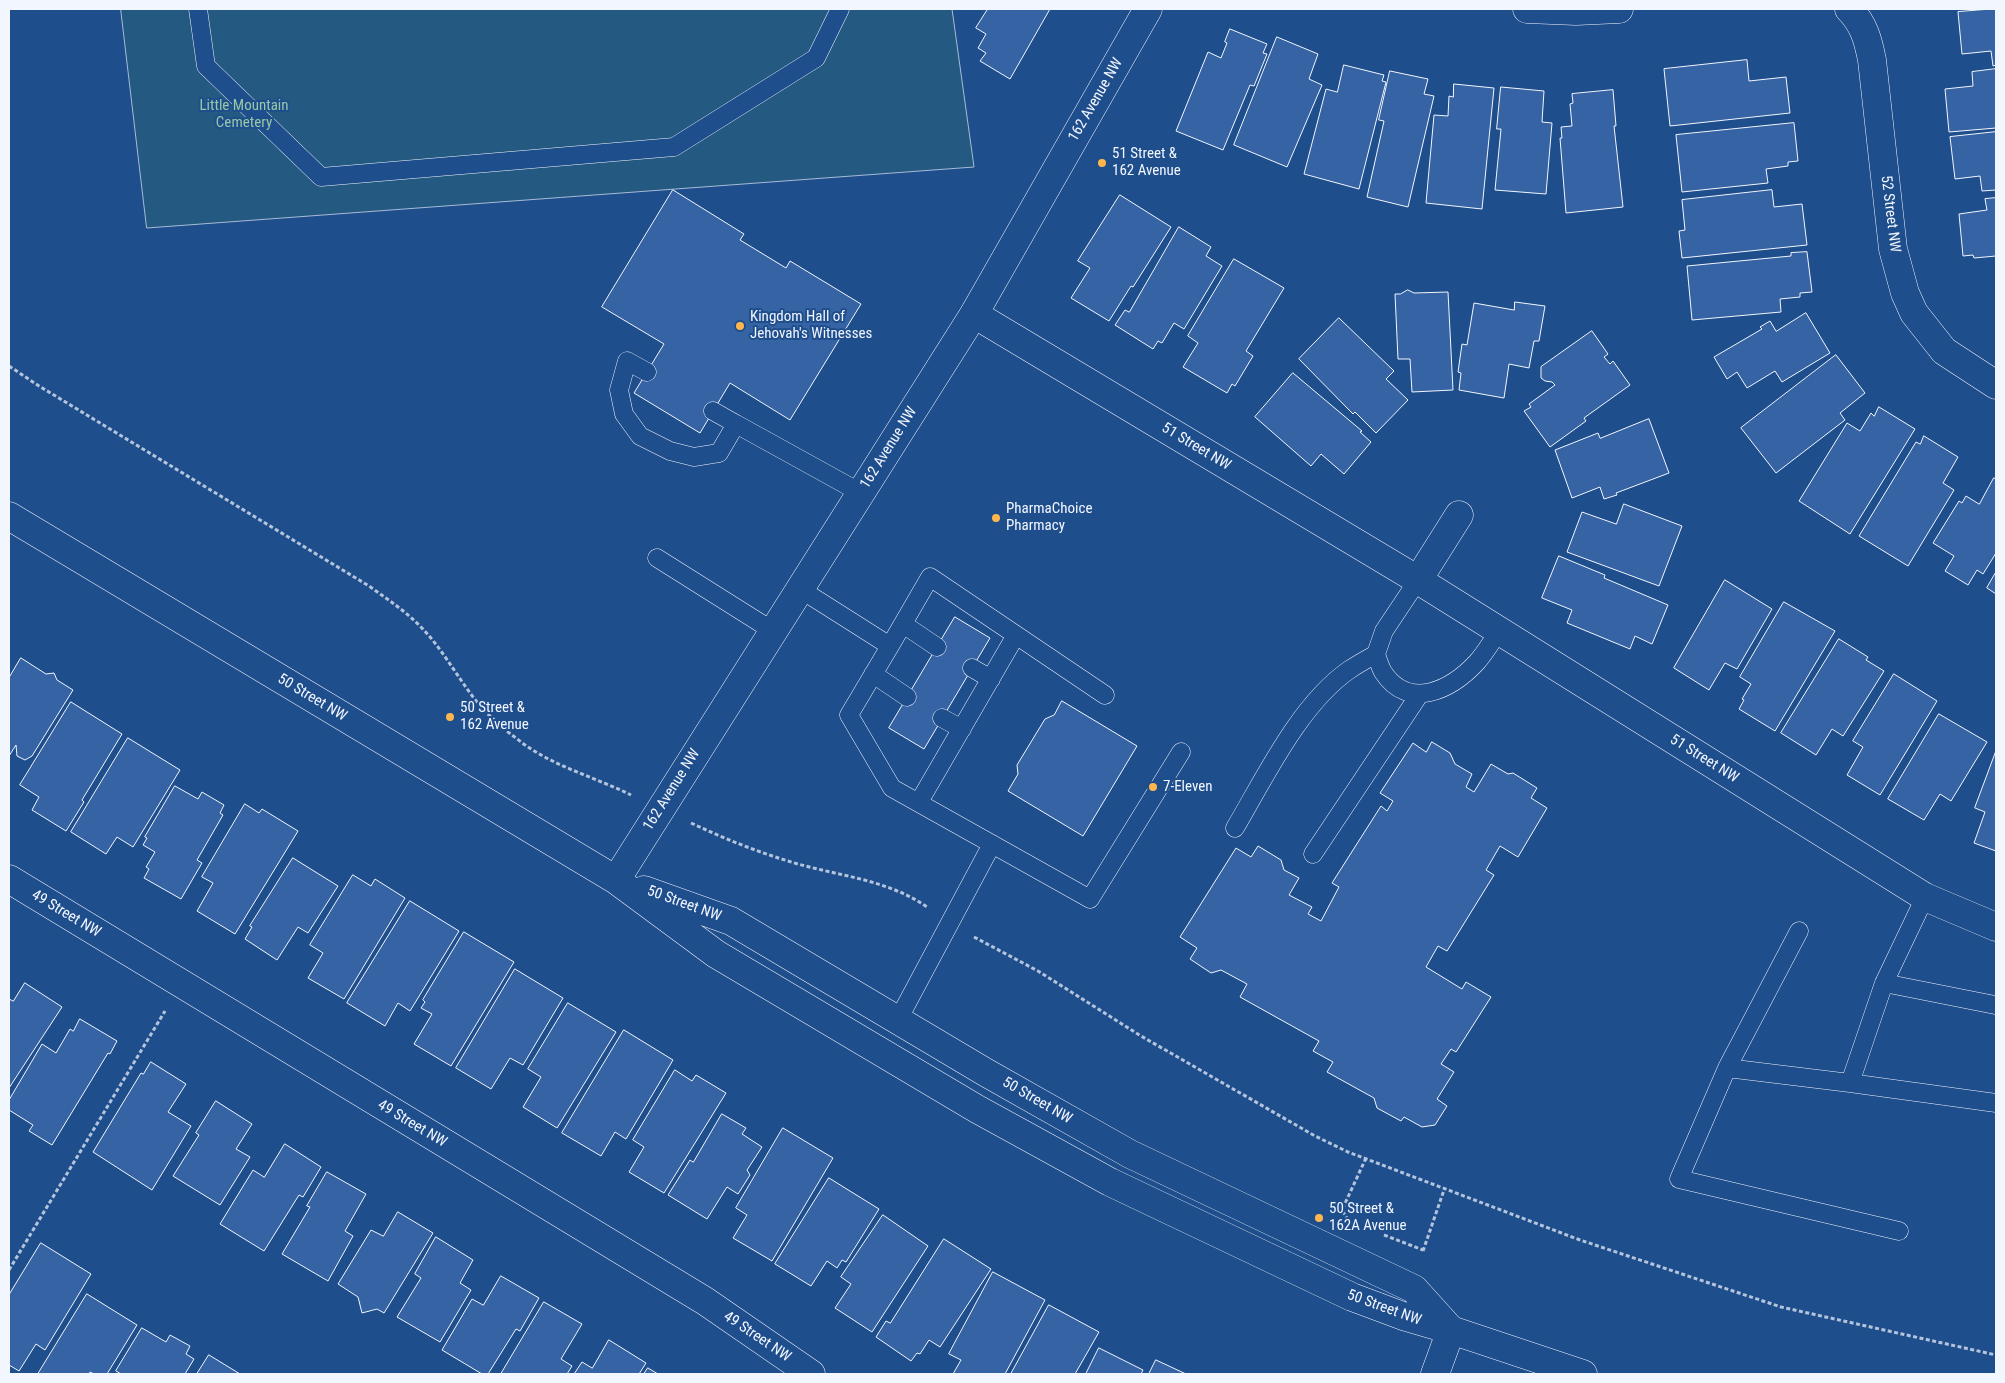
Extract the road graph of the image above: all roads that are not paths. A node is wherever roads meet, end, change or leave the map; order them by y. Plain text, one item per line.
1 (198, 9) edge
2 (840, 9) edge
3 (1148, 9) edge
4 (1527, 9) edge
5 (1619, 9) edge
6 (1849, 9) edge
7 (974, 314) junction
8 (647, 372) dead end
9 (1996, 385) edge
10 (713, 411) dead end
11 (736, 424) junction
12 (861, 493) junction
13 (1458, 515) dead end
14 (9, 516) edge
15 (657, 558) dead end
16 (1418, 580) junction
17 (800, 588) junction
18 (903, 624) junction
19 (773, 631) junction
20 (1499, 631) junction
21 (1016, 635) junction
22 (890, 646) junction
23 (937, 647) dead end
24 (1376, 654) junction
25 (972, 668) dead end
26 (873, 674) junction
27 (991, 679) junction
28 (1105, 695) dead end
29 (1419, 695) junction
30 (907, 697) dead end
31 (942, 718) dead end
32 (962, 729) junction
33 (1181, 752) dead end
34 (919, 802) junction
35 (1235, 828) dead end
36 (992, 844) junction
37 (1313, 854) dead end
38 (9, 879) edge
39 (616, 880) junction
40 (1925, 898) junction
41 (1996, 927) edge
42 (1799, 931) dead end
43 (1884, 983) junction
44 (1995, 1004) dead end
45 (898, 1020) junction
46 (1727, 1068) junction
47 (1850, 1083) junction
48 (1996, 1104) edge
49 (1899, 1231) dead end
50 (1452, 1330) junction
51 (812, 1374) edge
52 (1435, 1374) edge
53 (1583, 1374) edge

1 - 2 lane
3 - 7 street, 162 Avenue NW
4 - 5 street
6 - 9 street, 52 Street NW
7 - 12 street, 162 Avenue NW
7 - 16 street, 51 Street NW
8 - 11 lane
10 - 11 lane
11 - 12 lane
12 - 17 street, 162 Avenue NW
13 - 16 street
14 - 39 street, 50 Street NW
15 - 19 lane
16 - 20 street, 51 Street NW
16 - 24 lane
17 - 19 street, 162 Avenue NW
17 - 22 lane
18 - 21 lane
18 - 22 lane
18 - 23 lane
19 - 39 street, 162 Avenue NW
20 - 29 lane
20 - 40 street, 51 Street NW
21 - 27 lane
21 - 28 lane
22 - 26 lane
24 - 29 lane
24 - 35 lane
25 - 27 lane
26 - 30 lane
26 - 34 lane
27 - 32 lane
29 - 37 lane
31 - 32 lane
32 - 34 lane
33 - 36 lane
34 - 36 lane
36 - 45 lane
38 - 51 street, 49 Street NW
39 - 45 street, 50 Street NW
39 - 50 street, 50 Street NW
40 - 41 street, 51 Street NW
40 - 43 lane
42 - 46 lane
43 - 44 lane
43 - 47 lane
45 - 50 street, 50 Street NW
46 - 47 lane
46 - 49 lane
47 - 48 lane
50 - 52 street
50 - 53 street, 50 Street NW

